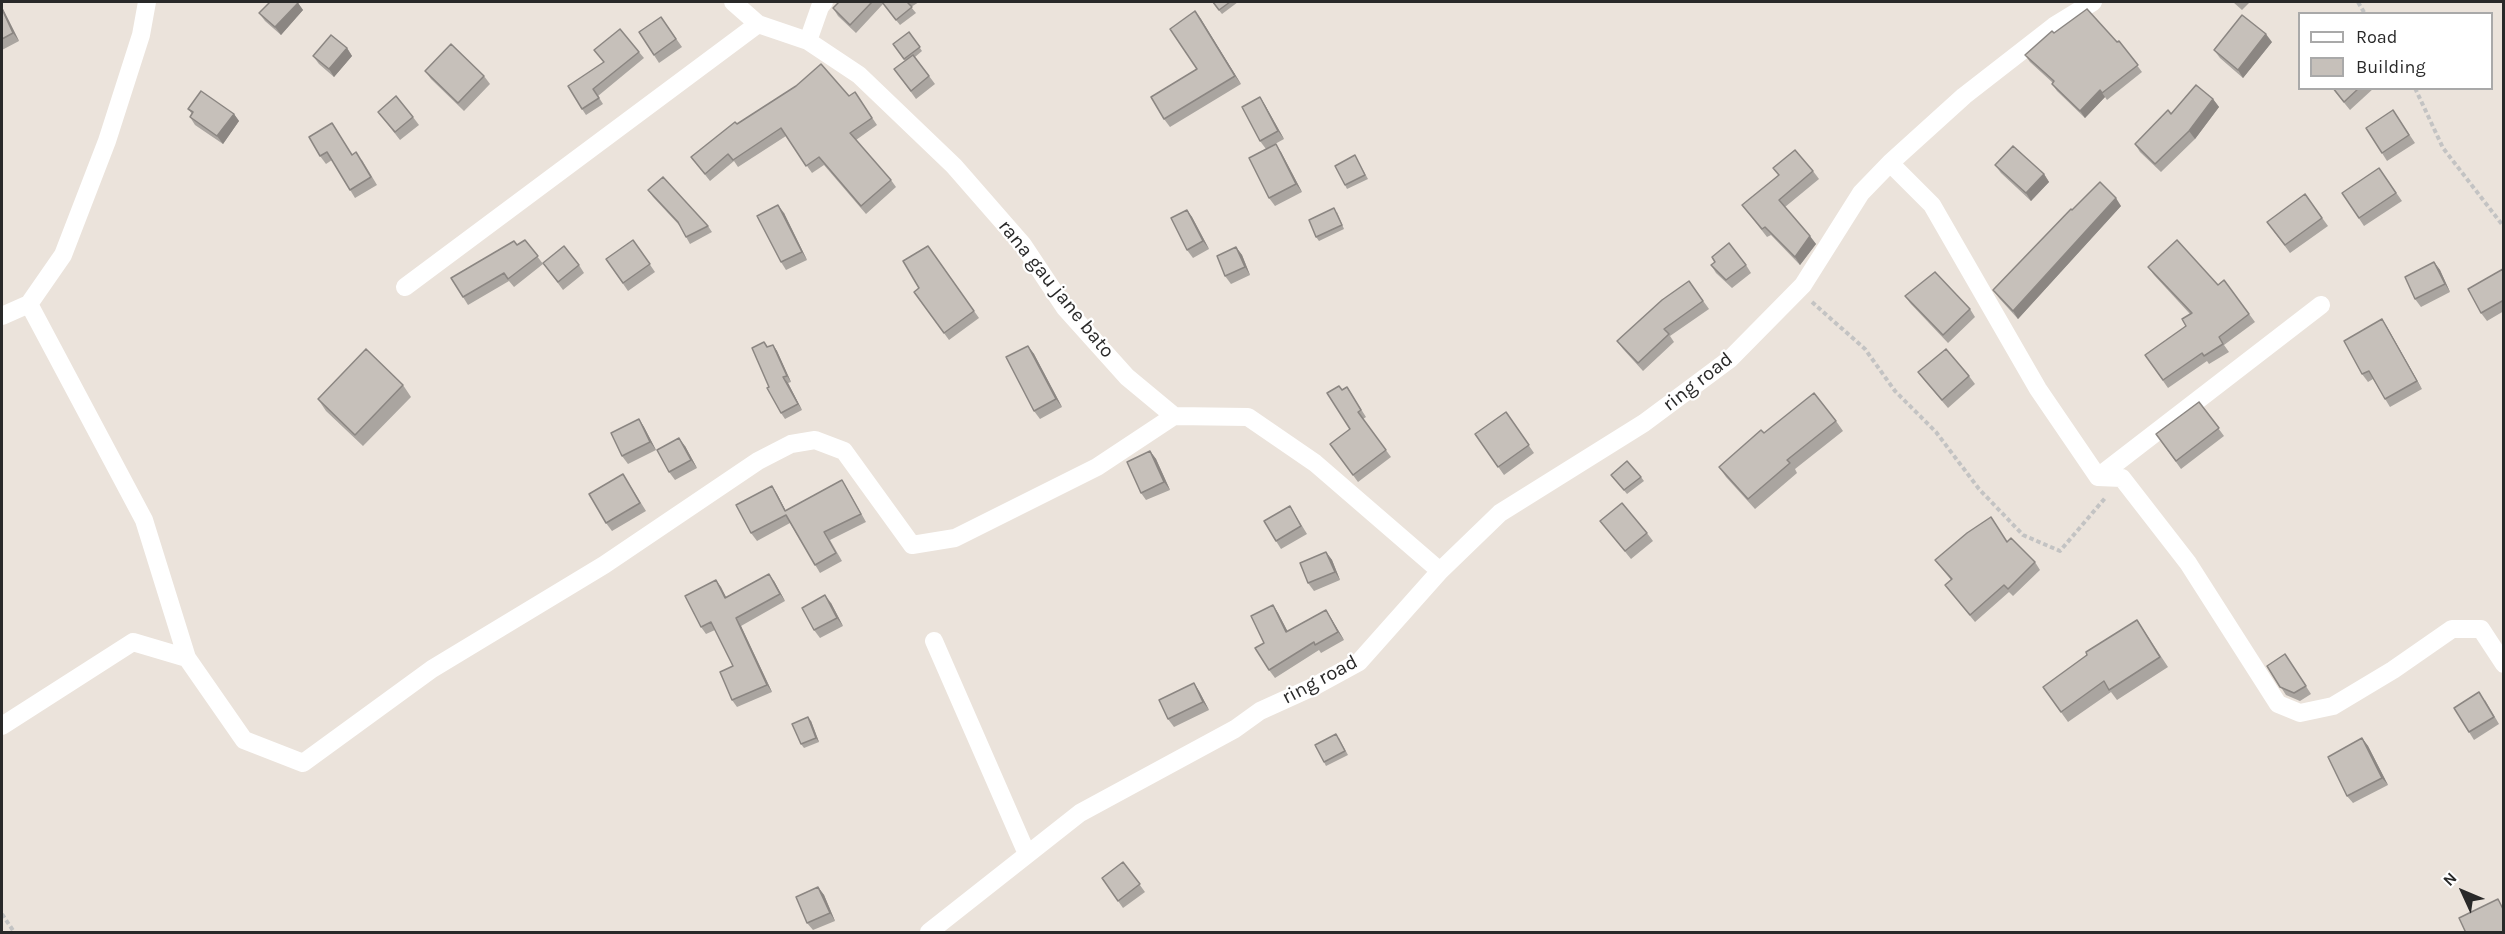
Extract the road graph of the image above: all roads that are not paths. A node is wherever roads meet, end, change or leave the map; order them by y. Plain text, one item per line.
1 (147, 2) edge
2 (733, 2) edge
3 (824, 2) edge
4 (2093, 2) edge
5 (758, 24) junction
6 (808, 41) junction
7 (1890, 164) junction
8 (405, 287) dead end
9 (29, 304) junction
10 (2321, 305) dead end
11 (2, 316) edge
12 (1174, 417) junction
13 (2098, 477) junction
14 (1440, 571) junction
15 (934, 641) dead end
16 (187, 658) junction
17 (2504, 664) edge
18 (2, 726) edge
19 (1027, 854) junction
20 (929, 933) edge

1 - 9 street
2 - 5 street
3 - 6 street
4 - 7 street, ring road
5 - 6 street, rana gau jane bato
5 - 8 street
6 - 12 street, rana gau jane bato
7 - 13 street
7 - 14 street, ring road
9 - 11 street
9 - 16 street
10 - 13 street
12 - 14 street
12 - 16 street
13 - 17 street
14 - 19 street, ring road
15 - 19 street
16 - 18 street
19 - 20 street, ring road

